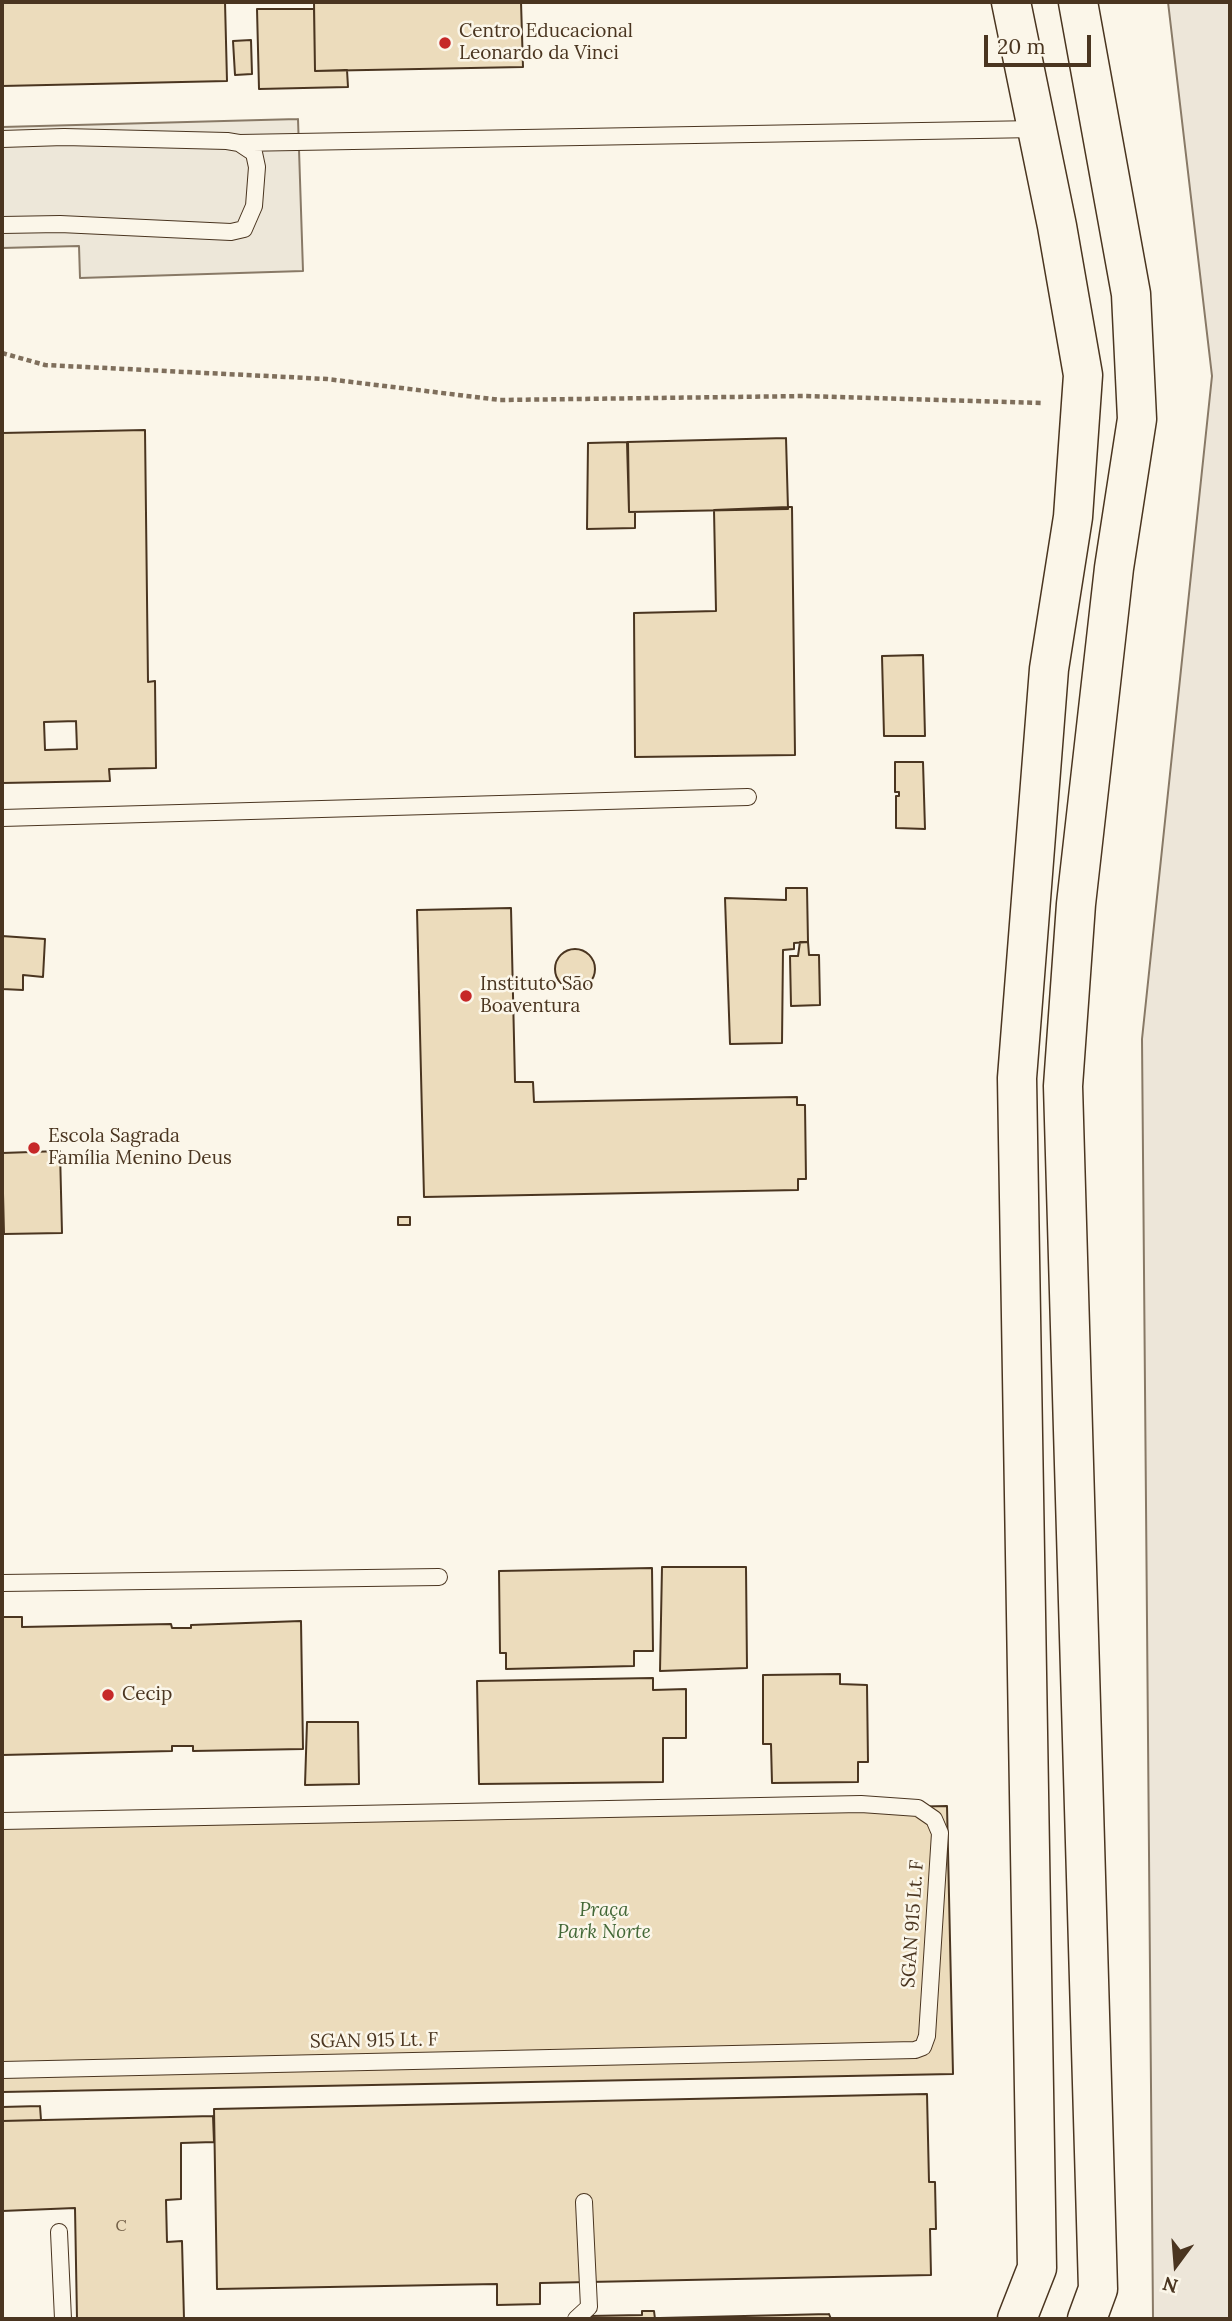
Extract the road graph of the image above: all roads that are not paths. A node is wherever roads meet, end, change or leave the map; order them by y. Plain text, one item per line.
1 (1011, 2) edge
2 (1078, 2) edge
3 (1036, 129) junction
4 (2, 139) edge
5 (239, 143) junction
6 (2, 225) edge
7 (748, 797) dead end
8 (2, 818) edge
9 (439, 1577) dead end
10 (2, 1583) edge
11 (2, 1821) edge
12 (2, 2070) edge
13 (584, 2202) dead end
14 (59, 2232) dead end
15 (63, 2319) edge
16 (576, 2319) edge
17 (1017, 2319) edge
18 (1087, 2319) edge

1 - 3 street
2 - 18 street
3 - 5 lane
3 - 17 street
4 - 5 lane
5 - 6 lane
7 - 8 lane
9 - 10 lane
11 - 12 lane, SGAN 915 Lt. F
13 - 16 lane
14 - 15 lane

